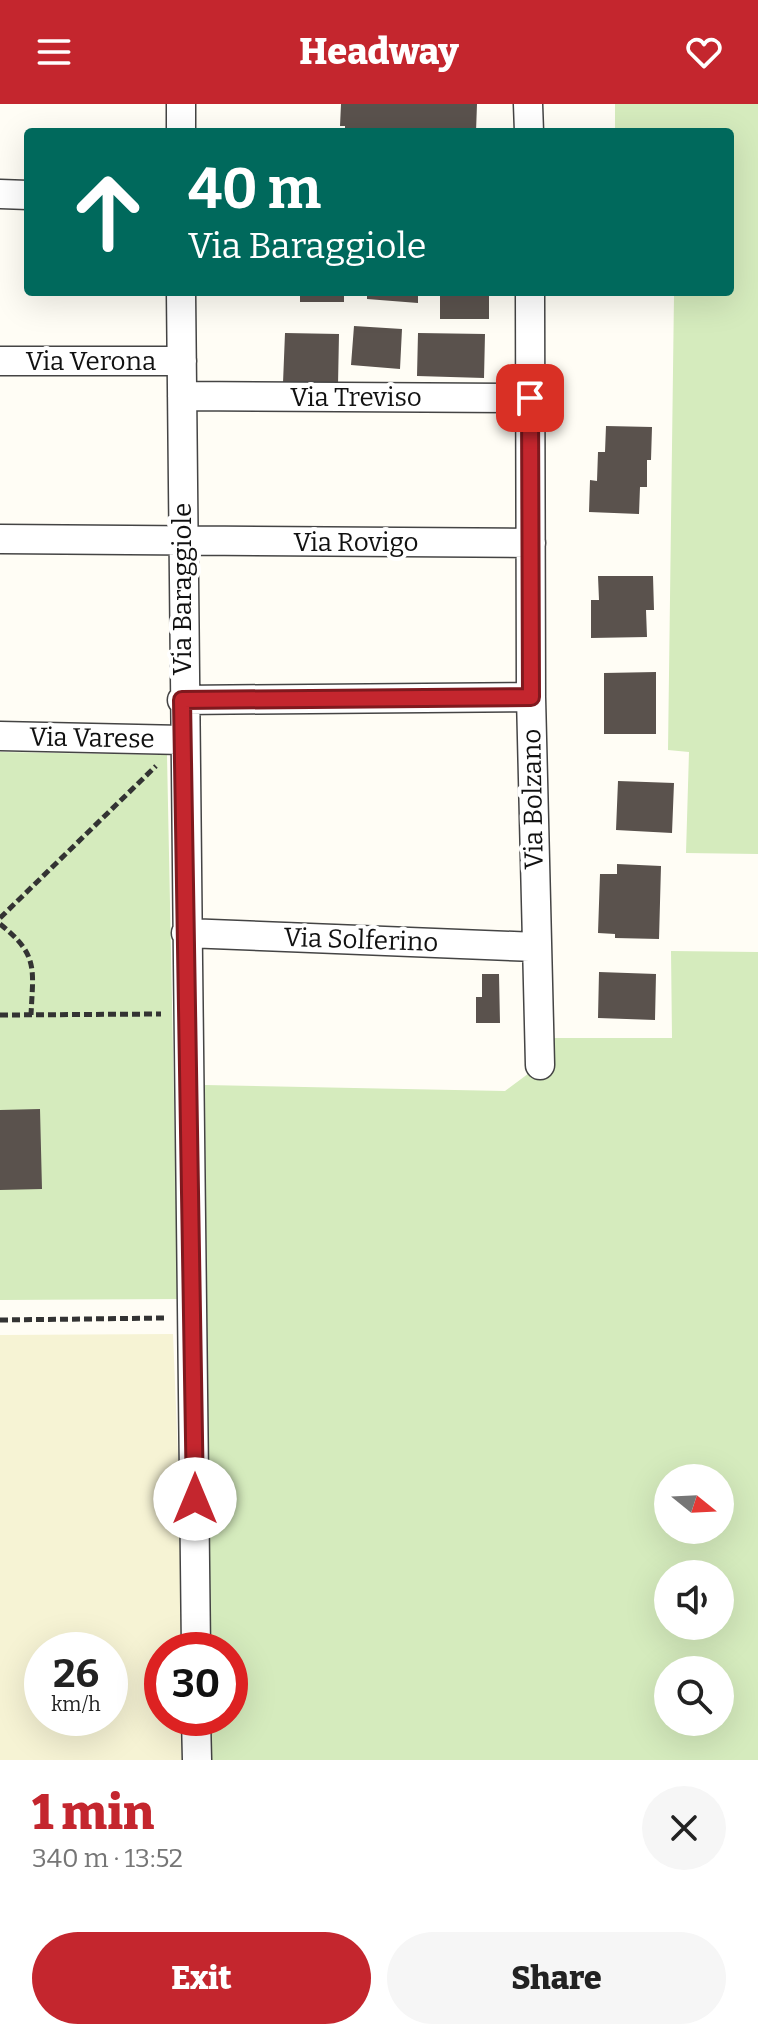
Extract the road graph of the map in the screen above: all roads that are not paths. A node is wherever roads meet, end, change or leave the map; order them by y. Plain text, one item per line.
1 (181, 104) edge
2 (528, 104) edge
3 (181, 128) edge
4 (529, 128) edge
5 (0, 194) edge
6 (24, 195) edge
7 (181, 296) edge
8 (530, 296) edge
9 (0, 361) edge
10 (182, 361) junction
11 (182, 396) junction
12 (530, 398) junction
13 (0, 539) edge
14 (182, 542) junction
15 (531, 543) junction
16 (531, 697) junction
17 (182, 700) junction
18 (0, 736) edge
19 (183, 740) junction
20 (186, 933) junction
21 (536, 947) junction
22 (540, 1065) dead end
23 (196, 1632) edge
24 (196, 1736) edge
25 (197, 1760) edge

1 - 3 street
2 - 4 street
5 - 6 street
7 - 10 street, Via Baraggiole
8 - 12 street, Via Bolzano
9 - 10 street, Via Verona
10 - 11 street, Via Baraggiole
11 - 12 street, Via Treviso
11 - 14 street, Via Baraggiole
12 - 15 street, Via Bolzano
13 - 14 street, Via Rovigo
14 - 15 street, Via Rovigo
14 - 17 street, Via Baraggiole
15 - 16 street, Via Bolzano
16 - 17 street
16 - 21 street, Via Bolzano
17 - 19 street, Via Baraggiole
18 - 19 street, Via Varese
19 - 20 street, Via Baraggiole
20 - 21 street, Via Solferino
20 - 23 street, Via Baraggiole
21 - 22 street, Via Bolzano
24 - 25 street

